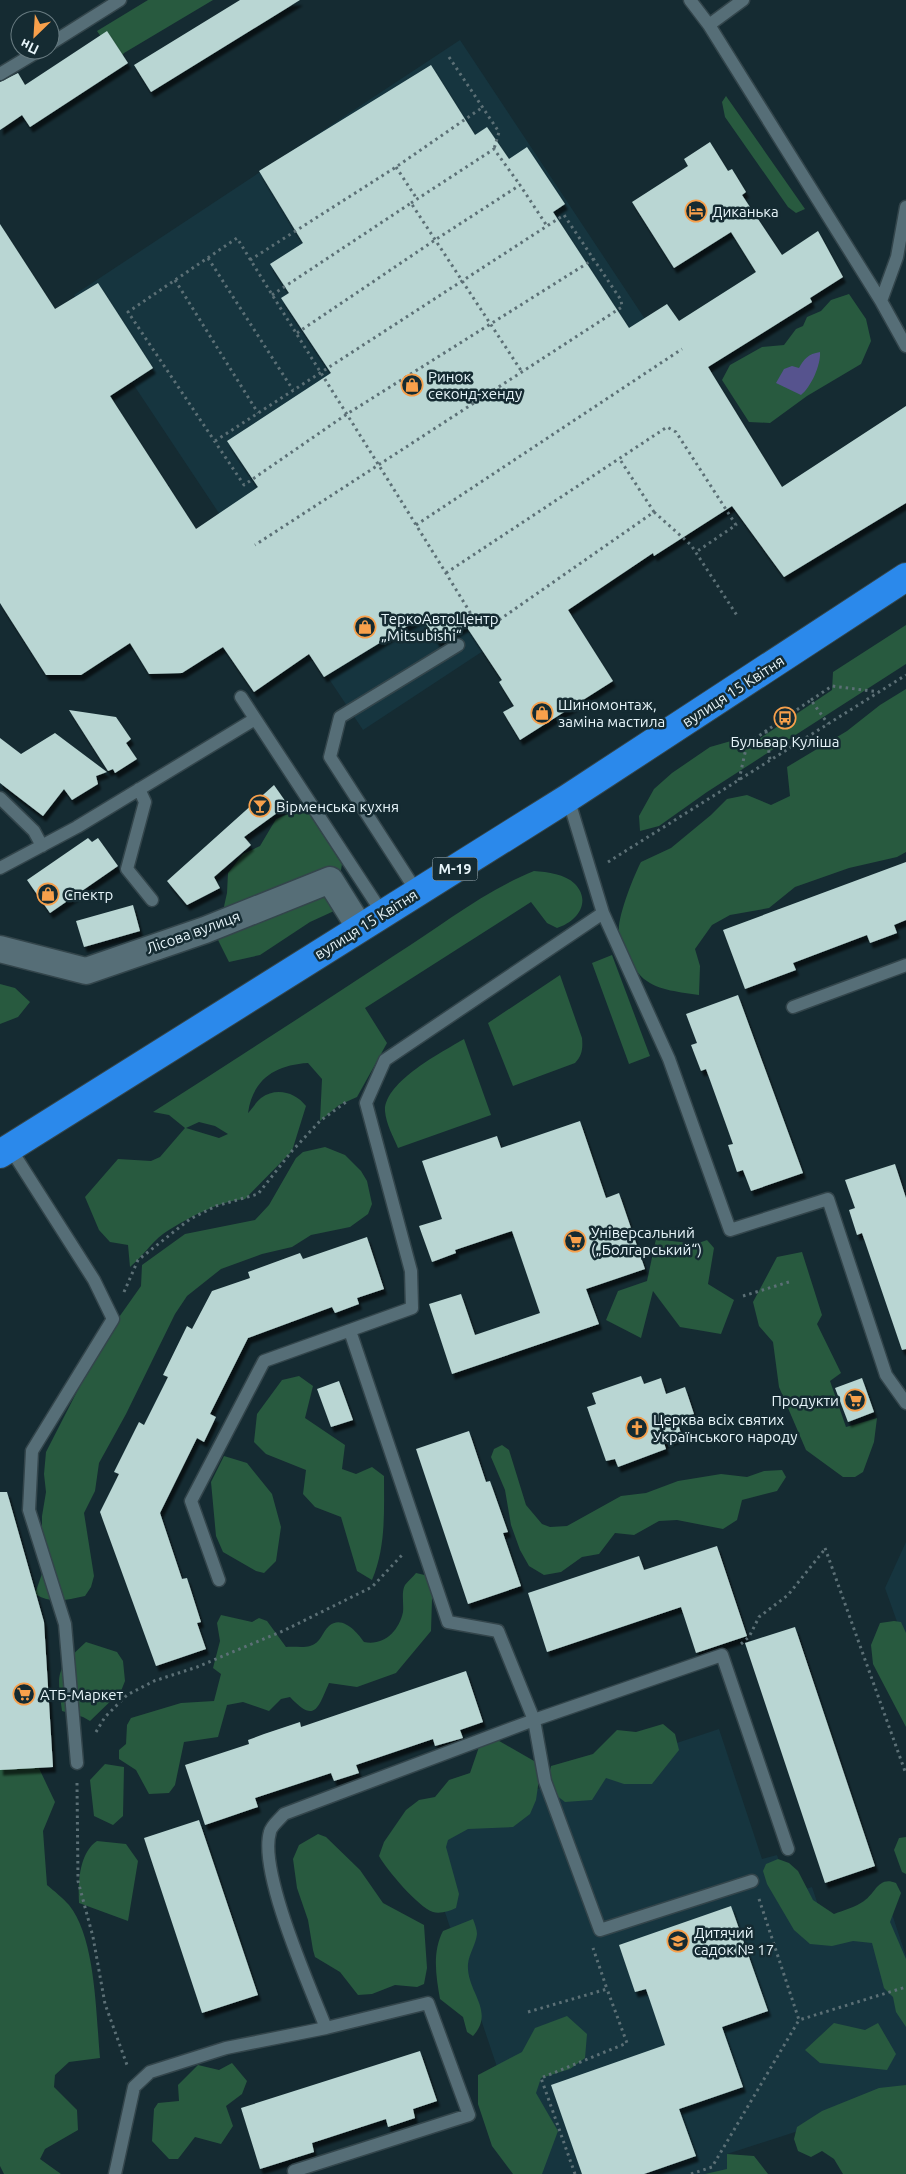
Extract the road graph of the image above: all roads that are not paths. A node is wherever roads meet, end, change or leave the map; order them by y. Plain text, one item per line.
1 (120, 0) edge
2 (690, 0) edge
3 (743, 0) edge
4 (709, 26) junction
5 (60, 38) edge
6 (23, 60) edge
7 (0, 74) edge
8 (906, 207) edge
9 (881, 301) junction
10 (906, 346) edge
11 (906, 577) edge
12 (458, 644) dead end
13 (240, 697) dead end
14 (255, 719) junction
15 (139, 789) junction
16 (0, 798) edge
17 (568, 798) junction
18 (42, 846) junction
19 (0, 868) edge
20 (417, 892) junction
21 (152, 900) dead end
22 (383, 914) junction
23 (603, 914) junction
24 (360, 928) junction
25 (0, 949) edge
26 (906, 965) edge
27 (793, 1006) dead end
28 (5, 1151) edge
29 (350, 1331) junction
30 (906, 1403) edge
31 (219, 1580) dead end
32 (534, 1720) junction
33 (77, 1763) road end
34 (788, 1849) dead end
35 (752, 1881) dead end
36 (326, 2028) junction
37 (115, 2174) edge
38 (295, 2174) edge

1 - 5 lane
2 - 4 lane
3 - 4 lane
4 - 9 lane
6 - 7 lane
8 - 9 lane
9 - 10 lane
11 - 17 highway, вулиця 15 Квітня / М-19
12 - 20 lane
13 - 14 lane
14 - 15 lane
14 - 22 lane
15 - 18 lane
15 - 21 lane
16 - 18 lane
17 - 20 highway, вулиця 15 Квітня / М-19
17 - 23 lane
18 - 19 lane
20 - 22 highway, вулиця 15 Квітня / М-19
22 - 24 highway, вулиця 15 Квітня / М-19
23 - 29 lane
23 - 30 lane
24 - 25 street, Лісова вулиця
24 - 28 highway, вулиця 15 Квітня / М-19
26 - 27 lane
28 - 33 lane
29 - 31 lane
29 - 32 lane
32 - 34 lane
32 - 35 lane
32 - 36 lane
36 - 37 lane
36 - 38 lane

